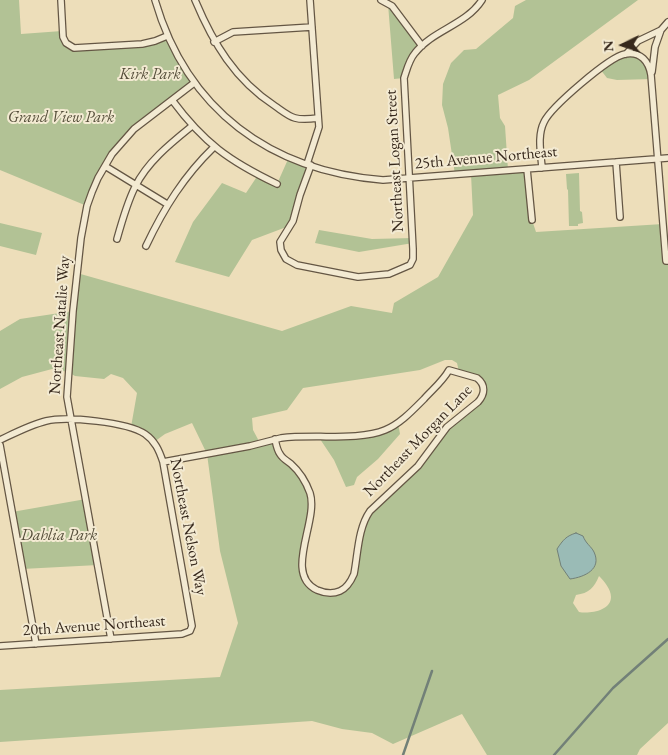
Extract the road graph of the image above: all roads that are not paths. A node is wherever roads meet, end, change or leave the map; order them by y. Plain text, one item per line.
1 (60, 0) edge
2 (155, 0) edge
3 (195, 0) edge
4 (310, 0) edge
5 (318, 0) edge
6 (381, 0) edge
7 (482, 0) edge
8 (668, 22) edge
9 (312, 27) junction
10 (661, 30) junction
11 (167, 36) junction
12 (214, 42) junction
13 (422, 46) junction
14 (626, 54) junction
15 (651, 75) junction
16 (194, 83) junction
17 (172, 100) junction
18 (318, 118) junction
19 (192, 126) junction
20 (214, 147) junction
21 (668, 158) edge
22 (658, 159) junction
23 (616, 162) junction
24 (309, 165) junction
25 (105, 166) junction
26 (542, 168) junction
27 (527, 169) junction
28 (409, 178) junction
29 (136, 184) junction
30 (277, 184) dead end
31 (167, 204) junction
32 (620, 217) dead end
33 (532, 220) dead end
34 (117, 239) dead end
35 (146, 246) dead end
36 (667, 261) edge
37 (72, 420) junction
38 (275, 439) junction
39 (0, 440) edge
40 (0, 445) edge
41 (163, 462) junction
42 (190, 631) joint
43 (111, 639) junction
44 (36, 644) junction
45 (0, 646) edge

1 - 11 street
2 - 11 street, 25th Avenue Northeast
3 - 12 street
4 - 5 street
4 - 9 street
6 - 13 street
7 - 13 street, Northeast Logan Street
8 - 10 street
9 - 12 street
9 - 18 street
10 - 14 street
10 - 15 street
11 - 16 street, 25th Avenue Northeast
12 - 18 street
13 - 28 street, Northeast Logan Street
14 - 15 street
14 - 26 street
15 - 22 street
16 - 17 street, Northeast Natalie Way
16 - 24 street, 25th Avenue Northeast
17 - 19 street
17 - 25 street, Northeast Natalie Way
18 - 24 street
19 - 20 street
19 - 29 street
20 - 30 street
20 - 31 street
21 - 22 street, 25th Avenue Northeast
22 - 23 street, 25th Avenue Northeast
22 - 36 street
23 - 26 street, 25th Avenue Northeast
23 - 32 street
24 - 28 street, 25th Avenue Northeast
24 - 28 street, Northeast Logan Street
25 - 29 street
25 - 37 street, Northeast Natalie Way
26 - 27 street, 25th Avenue Northeast
27 - 28 street, 25th Avenue Northeast
27 - 33 street
29 - 31 street
29 - 34 street
31 - 35 street
37 - 39 street
37 - 41 street, Northeast Nelson Way
37 - 43 street, Northeast Natalie Way
38 - 38 street, Northeast Morgan Lane
38 - 41 street
40 - 44 street
41 - 42 street, Northeast Nelson Way
42 - 43 street, 20th Avenue Northeast
43 - 44 street, 20th Avenue Northeast
44 - 45 street, 20th Avenue Northeast

